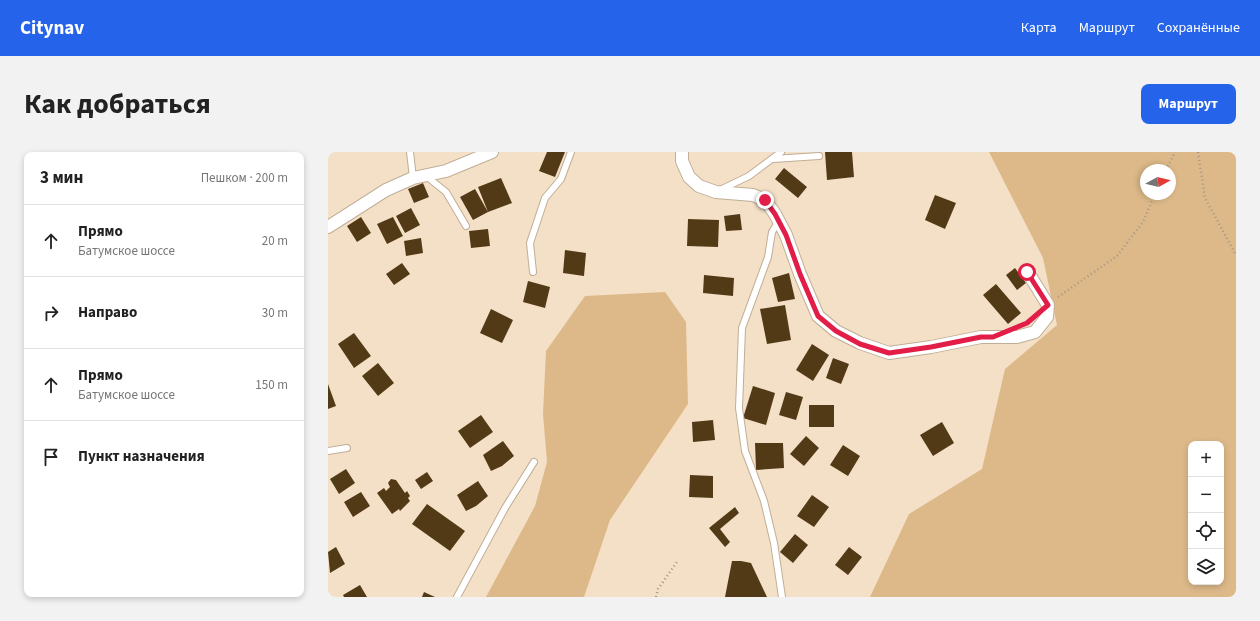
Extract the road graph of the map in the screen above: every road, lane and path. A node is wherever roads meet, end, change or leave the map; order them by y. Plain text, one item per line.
1 (410, 152) edge
2 (492, 152) edge
3 (571, 152) edge
4 (682, 152) edge
5 (781, 152) edge
6 (1175, 152) edge
7 (1198, 152) edge
8 (818, 156) dead end
9 (773, 159) junction
10 (1169, 164) edge
11 (425, 175) junction
12 (413, 178) junction
13 (716, 192) junction
14 (1152, 200) edge
15 (779, 221) junction
16 (466, 226) dead end
17 (328, 227) edge
18 (1236, 255) edge
19 (533, 272) dead end
20 (1027, 272) dead end
21 (1048, 305) junction
22 (347, 448) dead end
23 (328, 451) edge
24 (534, 462) dead end
25 (677, 562) dead end
26 (457, 597) edge
27 (656, 597) edge
28 (782, 597) edge

1 - 12 lane
2 - 11 street
3 - 19 lane
4 - 13 street
5 - 9 lane
6 - 10 path
7 - 18 path
8 - 9 lane
9 - 13 lane
11 - 12 street
11 - 16 lane
12 - 17 street
13 - 15 street
14 - 21 path
15 - 21 street
15 - 28 lane
20 - 21 street
22 - 23 lane
24 - 26 lane
25 - 27 path

